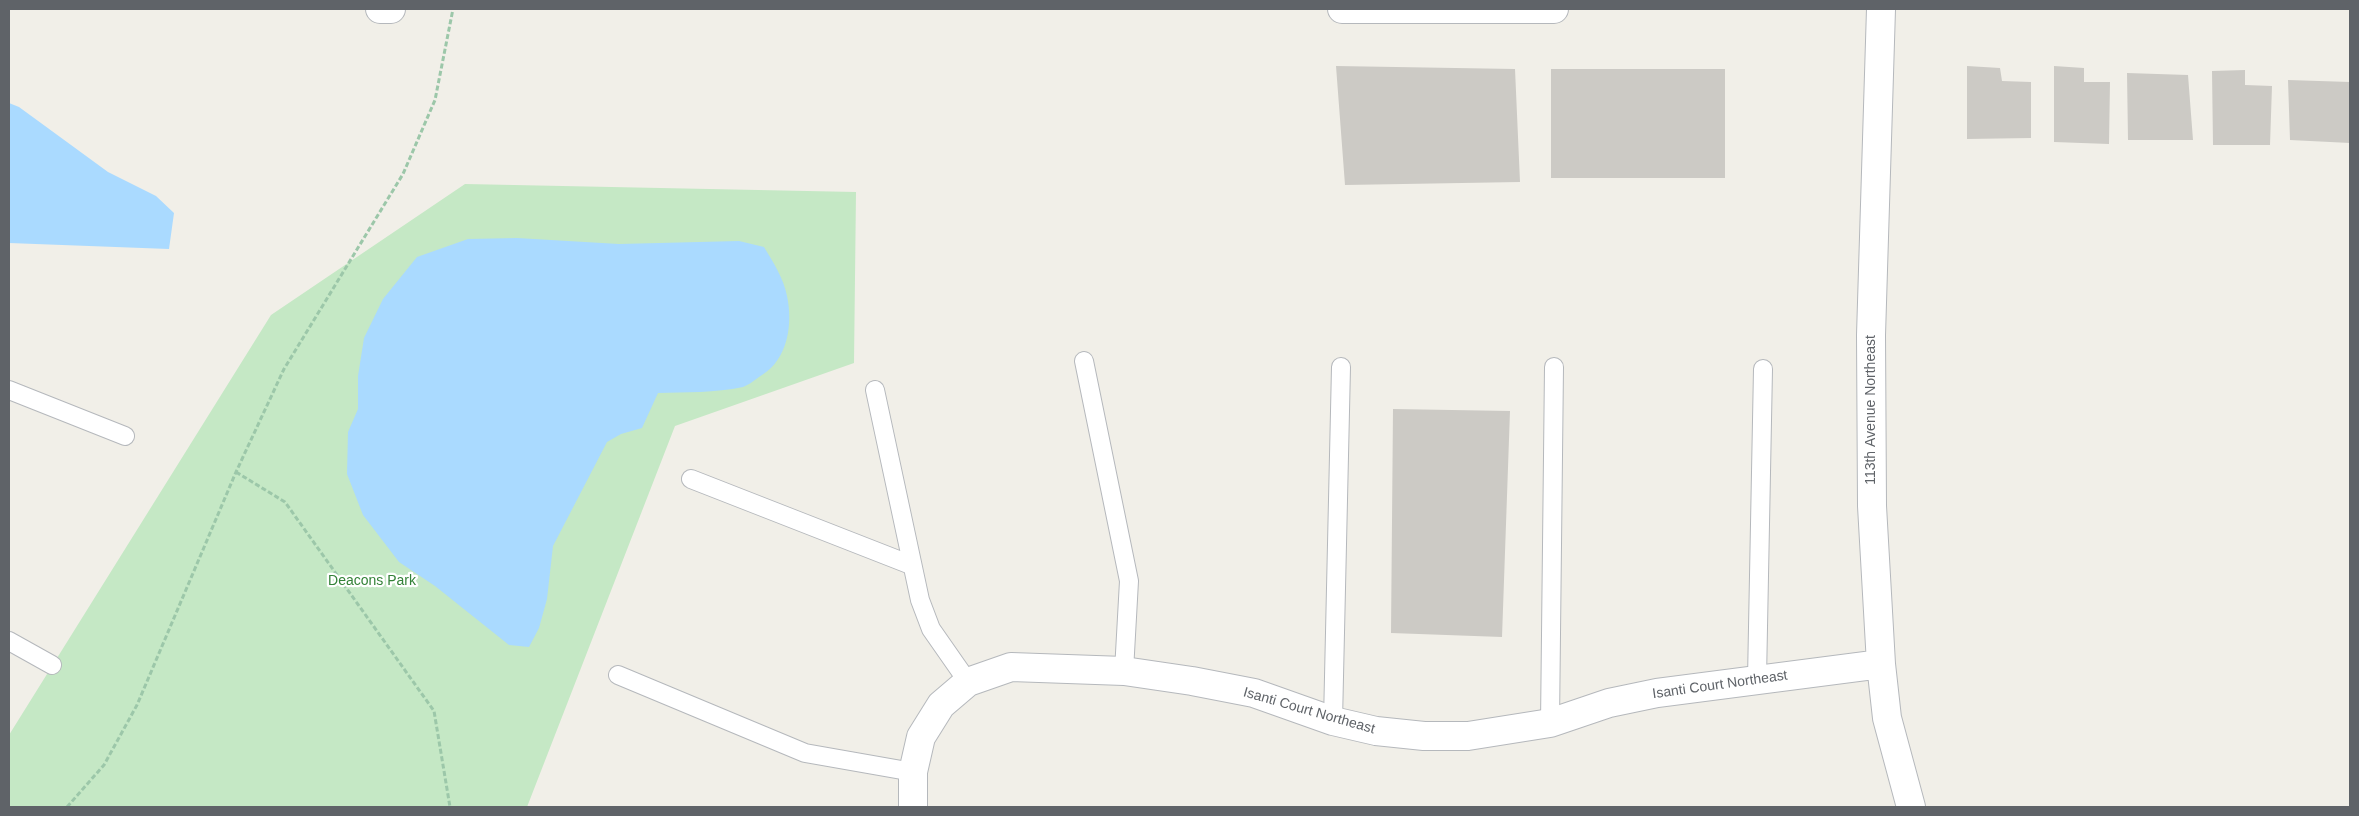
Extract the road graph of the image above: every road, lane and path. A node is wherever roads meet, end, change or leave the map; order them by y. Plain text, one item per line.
1 (380, 9) edge
2 (391, 9) edge
3 (453, 9) edge
4 (1342, 9) edge
5 (1554, 9) edge
6 (1881, 9) edge
7 (1084, 361) dead end
8 (1341, 368) dead end
9 (1554, 368) dead end
10 (1763, 370) dead end
11 (9, 390) edge
12 (875, 390) dead end
13 (125, 436) dead end
14 (236, 472) junction
15 (691, 479) dead end
16 (911, 565) junction
17 (9, 641) edge
18 (1881, 664) junction
19 (52, 665) dead end
20 (1124, 671) junction
21 (618, 675) dead end
22 (1757, 679) junction
23 (968, 682) junction
24 (1333, 721) junction
25 (1550, 724) junction
26 (913, 772) junction
27 (66, 807) edge
28 (450, 807) edge
29 (913, 807) edge
30 (1911, 807) edge

1 - 2 street
3 - 14 path
4 - 5 street
6 - 18 street, 113th Avenue Northeast
7 - 20 lane
8 - 24 lane
9 - 25 lane
10 - 22 lane
11 - 13 lane
12 - 16 lane
14 - 27 path
14 - 28 path
15 - 16 lane
16 - 23 lane
17 - 19 lane
18 - 22 street, Isanti Court Northeast
18 - 30 street, 113th Avenue Northeast
20 - 23 street, Isanti Court Northeast
20 - 24 street, Isanti Court Northeast
21 - 26 lane
22 - 25 street, Isanti Court Northeast
23 - 26 street, Isanti Court Northeast
24 - 25 street, Isanti Court Northeast
26 - 29 street, Isanti Court Northeast

